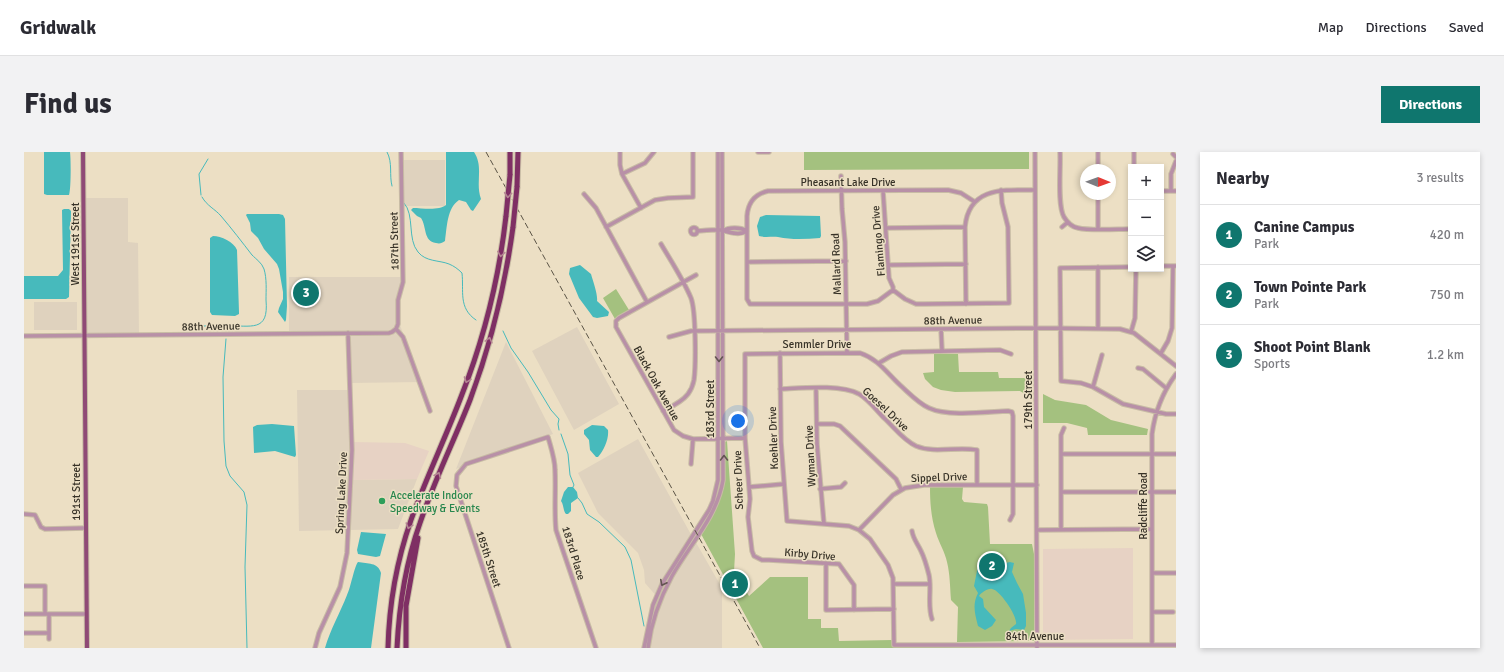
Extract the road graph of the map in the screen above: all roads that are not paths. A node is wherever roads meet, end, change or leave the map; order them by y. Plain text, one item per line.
1 (83, 152) edge
2 (402, 152) edge
3 (510, 152) edge
4 (518, 152) edge
5 (620, 152) edge
6 (654, 152) edge
7 (693, 152) edge
8 (718, 152) edge
9 (722, 152) edge
10 (758, 152) edge
11 (765, 152) edge
12 (769, 152) edge
13 (1035, 152) edge
14 (1060, 152) edge
15 (1098, 152) edge
16 (1134, 152) edge
17 (1176, 161) edge
18 (1098, 164) edge
19 (1134, 164) edge
20 (622, 174) junction
21 (841, 176) dead end
22 (841, 190) junction
23 (1001, 190) junction
24 (1035, 190) junction
25 (883, 191) junction
26 (1164, 191) edge
27 (1171, 191) junction
28 (1176, 191) edge
29 (584, 194) dead end
30 (1098, 200) edge
31 (975, 202) junction
32 (641, 208) junction
33 (1068, 222) junction
34 (606, 227) junction
35 (965, 227) junction
36 (1062, 227) dead end
37 (886, 228) junction
38 (1098, 229) junction
39 (1128, 229) edge
40 (718, 230) junction
41 (697, 231) dead end
42 (723, 231) junction
43 (747, 231) junction
44 (661, 244) dead end
45 (846, 261) junction
46 (747, 262) junction
47 (966, 264) junction
48 (888, 265) junction
49 (1174, 266) edge
50 (1098, 267) junction
51 (1128, 267) edge
52 (1136, 272) edge
53 (696, 275) dead end
54 (684, 283) junction
55 (893, 290) junction
56 (647, 302) junction
57 (846, 304) junction
58 (966, 304) junction
59 (1174, 310) edge
60 (1036, 328) junction
61 (1061, 328) junction
62 (1098, 328) junction
63 (396, 329) junction
64 (942, 329) junction
65 (847, 330) junction
66 (694, 331) junction
67 (719, 331) junction
68 (723, 331) junction
69 (1131, 332) junction
70 (348, 333) junction
71 (84, 335) junction
72 (24, 336) edge
73 (669, 337) dead end
74 (942, 350) junction
75 (847, 352) junction
76 (780, 353) junction
77 (745, 354) joint
78 (1011, 354) dead end
79 (1161, 354) junction
80 (1102, 355) dead end
81 (879, 363) junction
82 (1176, 366) edge
83 (1138, 368) dead end
84 (1176, 374) edge
85 (1093, 387) junction
86 (816, 388) junction
87 (1166, 388) junction
88 (780, 389) junction
89 (663, 411) junction
90 (1156, 411) junction
91 (430, 412) dead end
92 (1176, 414) edge
93 (817, 424) junction
94 (1064, 428) dead end
95 (719, 438) junction
96 (724, 438) junction
97 (745, 438) junction
98 (693, 439) junction
99 (1061, 454) junction
100 (1152, 454) junction
101 (1176, 454) edge
102 (691, 464) dead end
103 (457, 475) joint
104 (845, 483) dead end
105 (784, 484) junction
106 (977, 485) junction
107 (1013, 485) junction
108 (1037, 485) junction
109 (749, 487) junction
110 (820, 489) junction
111 (901, 489) junction
112 (1062, 492) junction
113 (1152, 492) junction
114 (1176, 492) edge
115 (425, 508) junction
116 (24, 514) edge
117 (1010, 520) dead end
118 (824, 524) junction
119 (86, 528) junction
120 (1152, 529) junction
121 (859, 530) junction
122 (1037, 530) junction
123 (1062, 530) junction
124 (912, 531) dead end
125 (754, 556) joint
126 (826, 563) junction
127 (1176, 572) edge
128 (1152, 573) junction
129 (894, 584) junction
130 (930, 584) junction
131 (24, 586) edge
132 (894, 609) junction
133 (854, 610) junction
134 (1152, 612) junction
135 (1173, 612) dead end
136 (24, 614) edge
137 (47, 614) junction
138 (86, 614) junction
139 (932, 619) dead end
140 (24, 633) edge
141 (49, 633) junction
142 (49, 639) dead end
143 (1152, 644) junction
144 (1176, 644) edge
145 (1082, 646) edge
146 (1037, 647) edge
147 (86, 648) edge
148 (315, 648) edge
149 (388, 648) edge
150 (397, 648) edge
151 (406, 648) edge
152 (509, 648) edge
153 (596, 648) edge
154 (644, 648) edge
155 (648, 648) edge

1 - 71 main road, West 191st Street
2 - 63 street, 187th Street
3 -> 149 highway, bridge
115 -> 4 highway, bridge
5 - 20 street
6 - 20 street
7 - 32 street
8 - 40 street, 183rd Street
9 - 42 street, 183rd Street
10 - 11 street
11 - 12 street
13 - 24 street, 179th Street
14 - 33 street
15 - 18 street
16 - 19 street
17 - 27 street
20 - 32 street
21 - 22 street, Mallard Road
22 - 25 street, Pheasant Lake Drive
22 - 43 street, Pheasant Lake Drive
22 - 45 street, Mallard Road
23 - 24 street
23 - 31 street
23 - 58 street, Flamingo Drive
24 - 60 street, 179th Street
25 - 31 street, Pheasant Lake Drive
25 - 37 street, Flamingo Drive
26 - 27 street
27 - 28 street
29 - 34 street
30 - 38 street
31 - 35 street
32 - 34 street
33 - 36 street
33 - 38 street
34 - 56 street
35 - 37 street
35 - 47 street
37 - 48 street, Flamingo Drive
38 - 39 street
40 - 41 street
40 - 42 street
40 - 67 street, 183rd Street
42 - 43 street
42 - 68 street, 183rd Street
43 - 46 street, Pheasant Lake Drive
44 - 54 street
45 - 46 street
45 - 57 street, Mallard Road
46 - 57 street, Pheasant Lake Drive
47 - 48 street
47 - 58 street
48 - 55 street, Flamingo Drive
49 - 59 street
50 - 51 street
50 - 61 street
50 - 62 street
52 - 69 street
53 - 54 street
54 - 56 street
54 - 66 street
55 - 57 street
55 - 58 street, Flamingo Drive
56 - 89 street, Black Oak Avenue
57 - 65 street, Mallard Road
59 - 79 street
60 - 61 street, 88th Avenue
60 - 64 street, 88th Avenue
60 - 108 street, 179th Street
61 - 62 street, 88th Avenue
61 - 85 street
62 - 69 street, 88th Avenue
63 - 70 street, 88th Avenue
63 - 91 street
64 - 65 street, 88th Avenue
64 - 74 street
65 - 68 street, 88th Avenue
65 - 75 street, Mallard Road
66 - 67 street, 88th Avenue
66 - 73 street, 88th Avenue
66 - 89 street
67 - 68 street, 88th Avenue
67 -> 95 street, 183rd Street
68 - 96 street, 183rd Street
69 - 79 street, 88th Avenue
70 - 71 street, 88th Avenue
70 - 148 street, Spring Lake Drive
71 - 72 street, 88th Avenue
71 - 119 main road, 191st Street
74 - 78 street
74 - 81 street
75 - 76 street, Semmler Drive
75 - 81 street, Semmler Drive
76 - 77 street, Semmler Drive
76 - 88 street, Koehler Drive
77 - 97 street, Scheer Drive
79 - 82 street, 88th Avenue
80 - 85 street
81 - 107 street, Semmler Drive
83 - 87 street
84 - 87 street, Radcliffe Road
85 - 90 street
86 - 88 street, Goesel Drive
86 - 93 street, Wyman Drive
86 - 106 street, Goesel Drive
87 - 90 street, Radcliffe Road
88 - 105 street, Koehler Drive
89 - 98 street, Black Oak Avenue
90 - 92 street
90 - 100 street, Radcliffe Road
93 - 110 street, Wyman Drive
93 - 111 street
94 - 99 street
95 - 96 street, Black Oak Avenue
95 - 98 street, Black Oak Avenue
95 -> 154 street, 183rd Street
96 - 97 street, Black Oak Avenue
155 -> 96 street, 183rd Street
97 - 109 street, Scheer Drive
98 - 102 street
99 - 100 street
99 - 112 street
100 - 101 street
100 - 113 street, Radcliffe Road
103 - 152 street, 185th Street
103 - 153 street, 183rd Place
104 - 110 street
105 - 109 street
105 - 118 street, Koehler Drive
106 - 107 street, Sippel Drive
106 - 111 street, Sippel Drive
107 - 108 street, Sippel Drive
107 - 117 street
108 - 122 street, 179th Street
109 - 125 street, Scheer Drive
110 - 118 street, Wyman Drive
111 - 121 street, Sippel Drive
112 - 113 street
112 - 123 street
113 - 114 street
113 - 120 street, Radcliffe Road
115 - 150 highway
115 - 151 highway
116 - 119 street
118 - 121 street
119 - 138 main road, 191st Street
120 - 123 street
120 - 128 street, Radcliffe Road
121 - 129 street
122 - 123 street
122 - 146 street, 179th Street
124 - 130 street
125 - 126 street, Kirby Drive
126 - 133 street, Kirby Drive
126 - 133 street
127 - 128 street
128 - 134 street, Radcliffe Road
129 - 130 street
129 - 132 street
130 - 139 street
131 - 137 street
132 - 133 street
132 - 146 street, 84th Avenue
134 - 135 street
134 - 143 street, Radcliffe Road
136 - 137 street
137 - 138 street
137 - 141 street
138 - 147 main road, 191st Street
140 - 141 street
141 - 142 street
143 - 144 street, 84th Avenue
143 - 145 street, 84th Avenue
145 - 146 street, 84th Avenue

